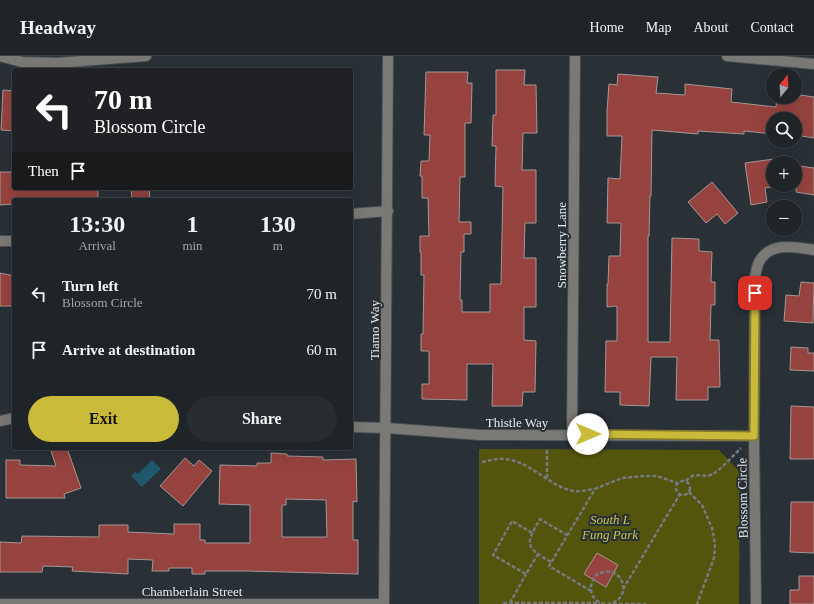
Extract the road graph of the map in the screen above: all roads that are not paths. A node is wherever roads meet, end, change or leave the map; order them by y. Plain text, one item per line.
1 (0, 56) edge
2 (146, 56) edge
3 (388, 56) edge
4 (575, 56) edge
5 (727, 56) edge
6 (814, 64) edge
7 (388, 211) junction
8 (353, 214) edge
9 (0, 241) edge
10 (12, 241) edge
11 (814, 250) edge
12 (12, 418) edge
13 (0, 421) edge
14 (353, 428) edge
15 (386, 428) junction
16 (572, 434) junction
17 (754, 436) junction
18 (0, 604) edge
19 (384, 604) edge
20 (756, 604) edge

1 - 2 street
3 - 7 street, Tiamo Way
4 - 16 street, Snowberry Lane
5 - 6 street
7 - 8 street
7 - 15 street, Tiamo Way
9 - 10 street
11 - 17 street, Blossom Circle
12 - 13 street
14 - 15 street, Thistle Way
15 - 16 street, Thistle Way
15 - 19 street, Tiamo Way
16 - 17 street, Thistle Way
17 - 20 street, Blossom Circle
18 - 19 street, Chamberlain Street

